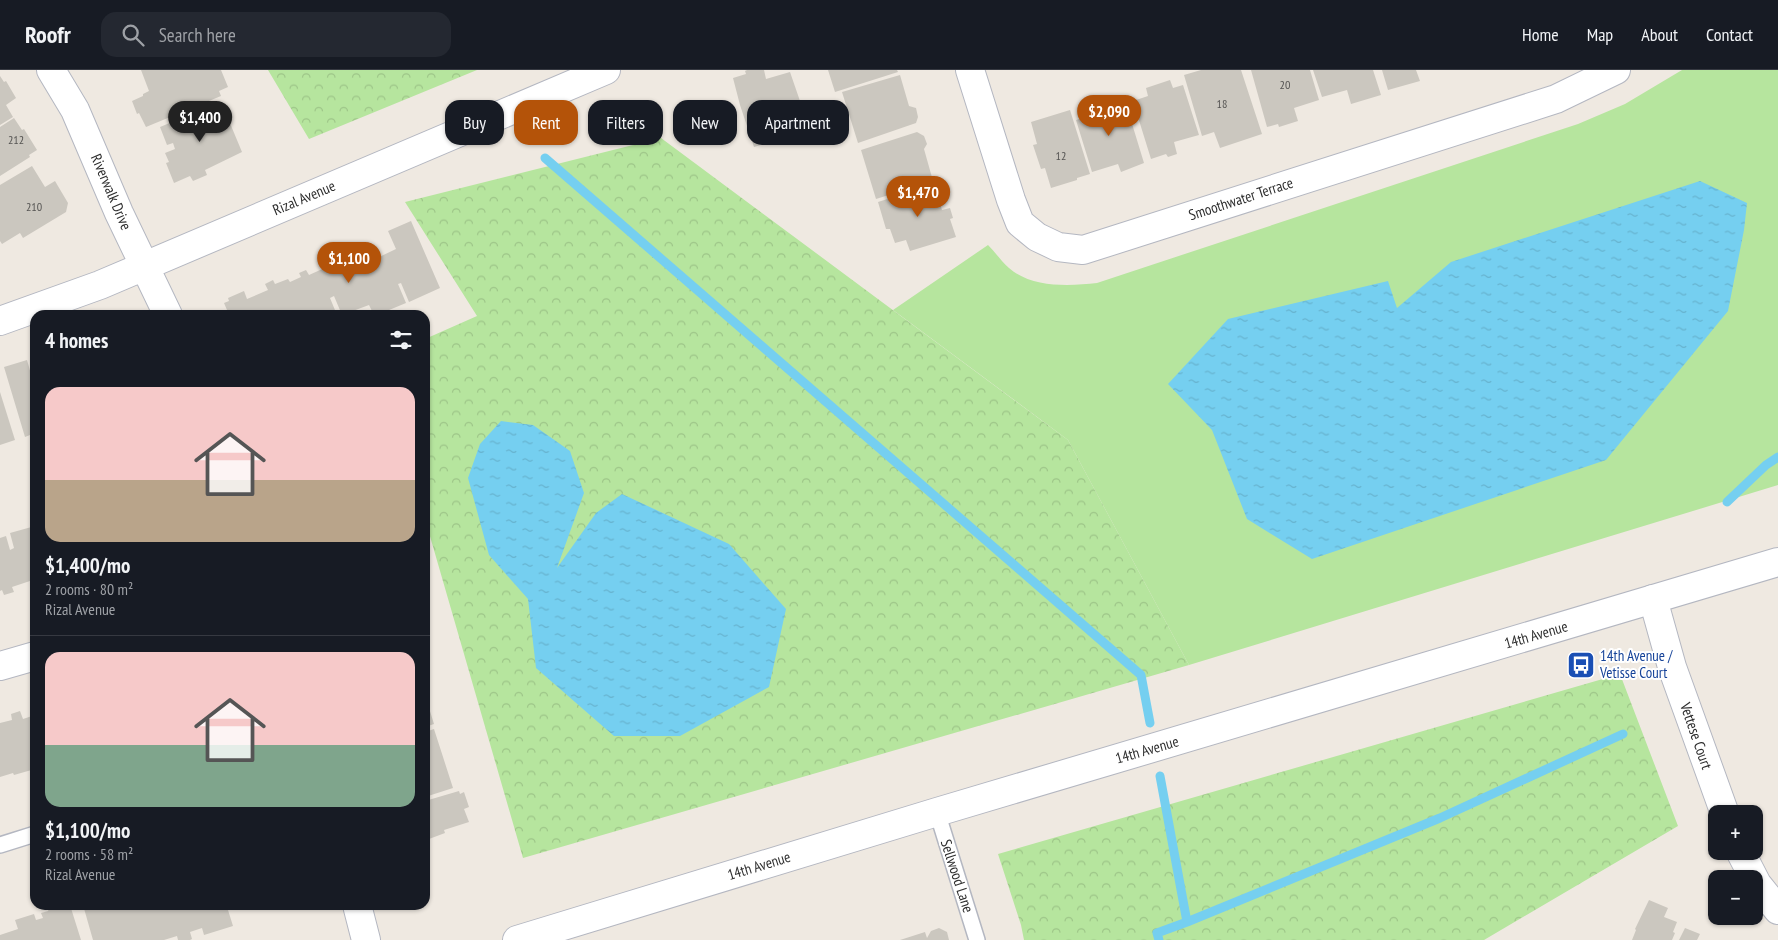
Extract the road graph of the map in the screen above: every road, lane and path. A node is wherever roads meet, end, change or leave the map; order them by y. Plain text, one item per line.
1 (51, 70) edge
2 (606, 70) edge
3 (970, 70) edge
4 (1616, 70) edge
5 (144, 266) junction
6 (30, 310) edge
7 (31, 310) edge
8 (166, 310) edge
9 (0, 321) edge
10 (1778, 562) edge
11 (1653, 599) junction
12 (30, 657) edge
13 (0, 666) edge
14 (1722, 805) edge
15 (936, 812) junction
16 (30, 835) edge
17 (0, 844) edge
18 (1745, 860) edge
19 (358, 910) edge
20 (1778, 910) edge
21 (366, 940) edge
22 (517, 940) edge
23 (977, 940) edge

1 - 5 street, Riverwalk Drive
2 - 5 street, Rizal Avenue
3 - 4 street, Smoothwater Terrace
5 - 7 street, Rizal Avenue
5 - 8 street, Riverwalk Drive
6 - 9 street, Rizal Avenue
10 - 11 street, 14th Avenue
11 - 14 street, Vettese Court
11 - 15 street, 14th Avenue
12 - 13 street
15 - 22 street, 14th Avenue
15 - 23 lane, Sellwood Lane
16 - 17 lane
18 - 20 street
19 - 21 street

